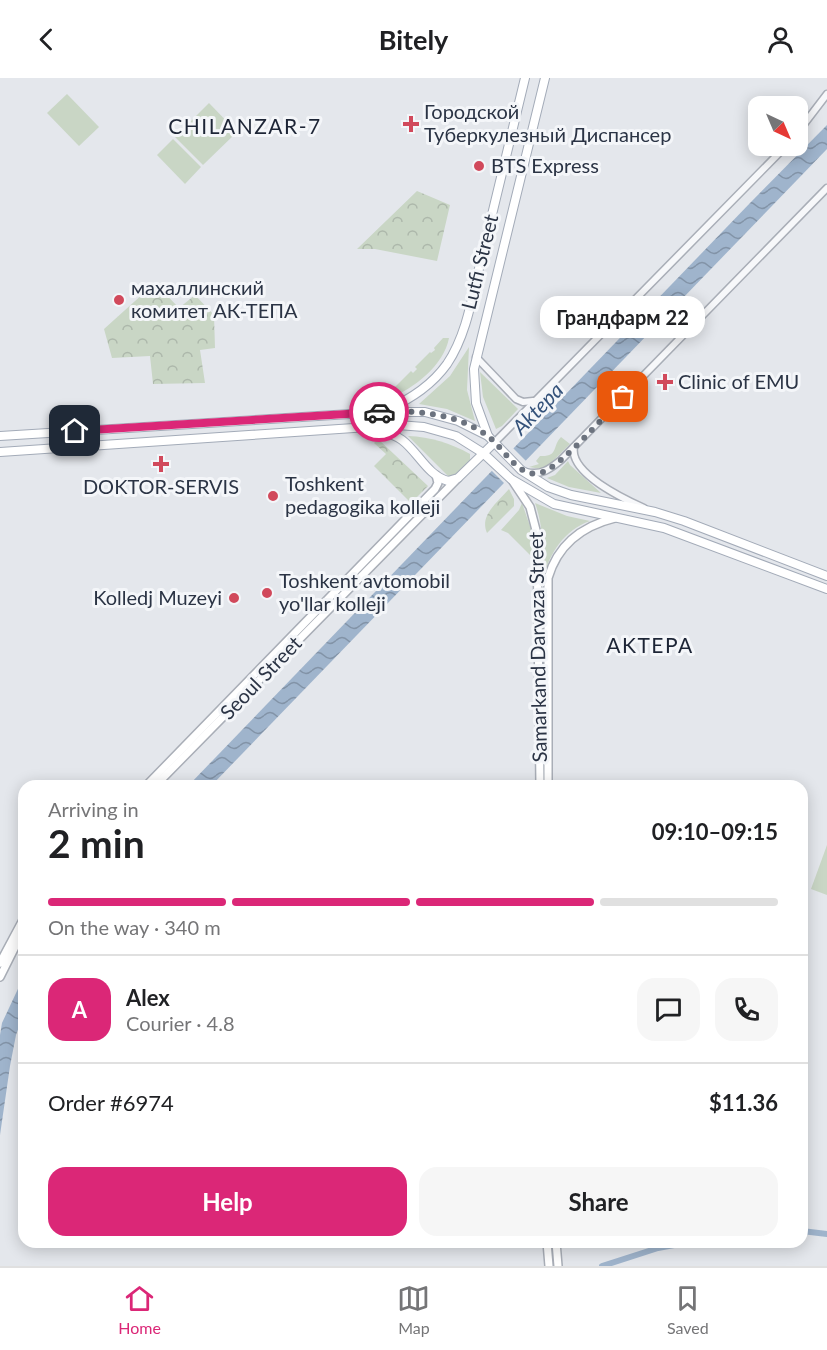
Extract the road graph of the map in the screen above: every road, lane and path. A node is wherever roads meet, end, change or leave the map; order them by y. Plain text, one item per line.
1 (525, 78) edge
2 (544, 78) edge
3 (827, 94) edge
4 (808, 119) edge
5 (777, 156) edge
6 (827, 188) edge
7 (476, 357) junction
8 (536, 399) junction
9 (382, 412) junction
10 (162, 426) junction
11 (365, 428) junction
12 (4, 436) edge
13 (491, 439) junction
14 (161, 441) junction
15 (574, 446) junction
16 (0, 452) edge
17 (9, 452) junction
18 (483, 453) junction
19 (563, 458) junction
20 (577, 461) junction
21 (521, 470) junction
22 (436, 475) junction
23 (458, 478) junction
24 (511, 479) junction
25 (655, 513) junction
26 (615, 518) junction
27 (776, 556) junction
28 (772, 568) junction
29 (824, 575) edge
30 (817, 586) junction
31 (827, 589) edge
32 (152, 780) edge
33 (161, 780) edge
34 (540, 780) edge
35 (548, 780) edge
36 (18, 929) edge
37 (18, 941) edge
38 (0, 963) edge
39 (0, 977) edge
40 (548, 1248) edge
41 (556, 1248) edge
42 (549, 1266) edge
43 (558, 1266) edge

1 - 9 main road, Lutfi Street
2 - 7 main road, Lutfi Street
3 - 4 street
5 - 8 street
6 - 15 street
7 - 8 street
7 - 13 main road, Lutfi Street
8 - 13 street
9 - 10 main road
9 - 13 main road
10 - 12 main road
10 - 14 main road
11 - 14 main road
11 - 18 main road
11 - 22 main road
12 - 17 main road
13 - 18 main road, Seoul Street
13 - 21 main road
14 - 17 main road
15 - 19 street
15 - 20 street
16 - 17 main road
18 - 23 main road, Seoul Street
18 - 24 main road
19 - 20 street
19 - 21 street
20 - 25 street
21 - 25 main road
22 - 23 main road
22 - 32 main road, Seoul Street
23 - 33 main road, Seoul Street
24 - 26 main road
24 - 34 main road, Samarkand Darvaza Street
25 - 27 main road
26 - 28 main road
26 - 35 main road, Samarkand Darvaza Street
27 - 28 main road
27 - 29 main road
28 - 30 main road
29 - 30 main road
30 - 31 main road
36 - 38 main road
37 - 39 main road
40 - 42 main road
41 - 43 main road

